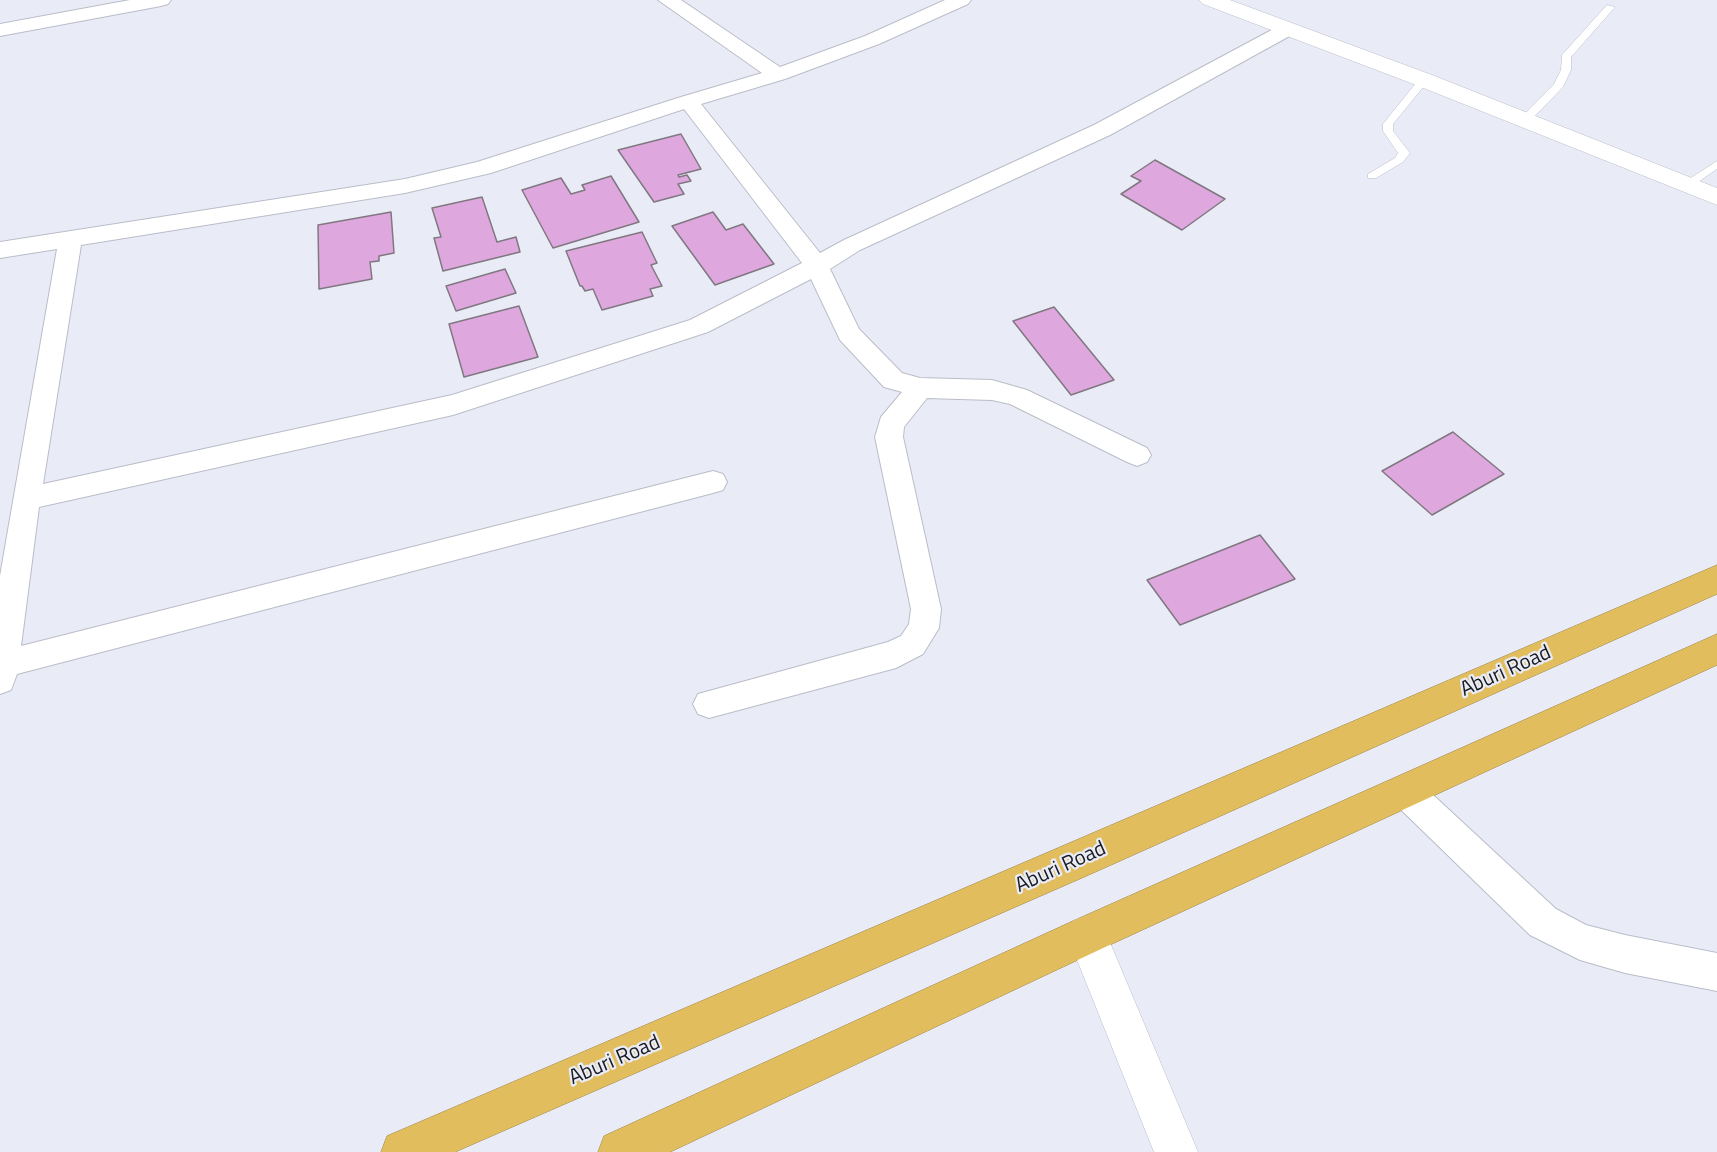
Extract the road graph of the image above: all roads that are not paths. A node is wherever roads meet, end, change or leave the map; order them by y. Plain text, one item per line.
1 (160, 0) edge
2 (668, 0) edge
3 (961, 0) edge
4 (1210, 0) edge
5 (1610, 7) dead end
6 (1288, 29) junction
7 (0, 30) edge
8 (778, 75) junction
9 (1424, 80) junction
10 (688, 101) junction
11 (1525, 120) junction
12 (1717, 164) edge
13 (1372, 176) dead end
14 (1688, 185) junction
15 (1717, 197) edge
16 (70, 240) junction
17 (0, 250) edge
18 (817, 266) junction
19 (920, 388) junction
20 (1137, 454) dead end
21 (713, 482) dead end
22 (26, 500) junction
23 (1717, 579) edge
24 (1717, 650) edge
25 (2, 672) edge
26 (709, 704) dead end
27 (1405, 791) junction
28 (1087, 935) junction
29 (1717, 972) edge
30 (403, 1152) edge
31 (621, 1152) edge
32 (1176, 1152) edge

1 - 7 street
2 - 8 street
3 - 8 street
4 - 6 street
5 - 11 lane
6 - 9 street
6 - 18 street
8 - 10 street
9 - 11 street
9 - 13 lane
10 - 16 street
10 - 18 street
11 - 14 street
12 - 14 lane
14 - 15 street
16 - 17 street
16 - 22 street
18 - 19 street
18 - 22 street
19 - 20 street
19 - 26 street
21 - 25 street
22 - 25 street
23 - 30 highway, Aburi Road
24 - 27 highway
27 - 28 highway
27 - 29 street
28 - 31 highway
28 - 32 street

